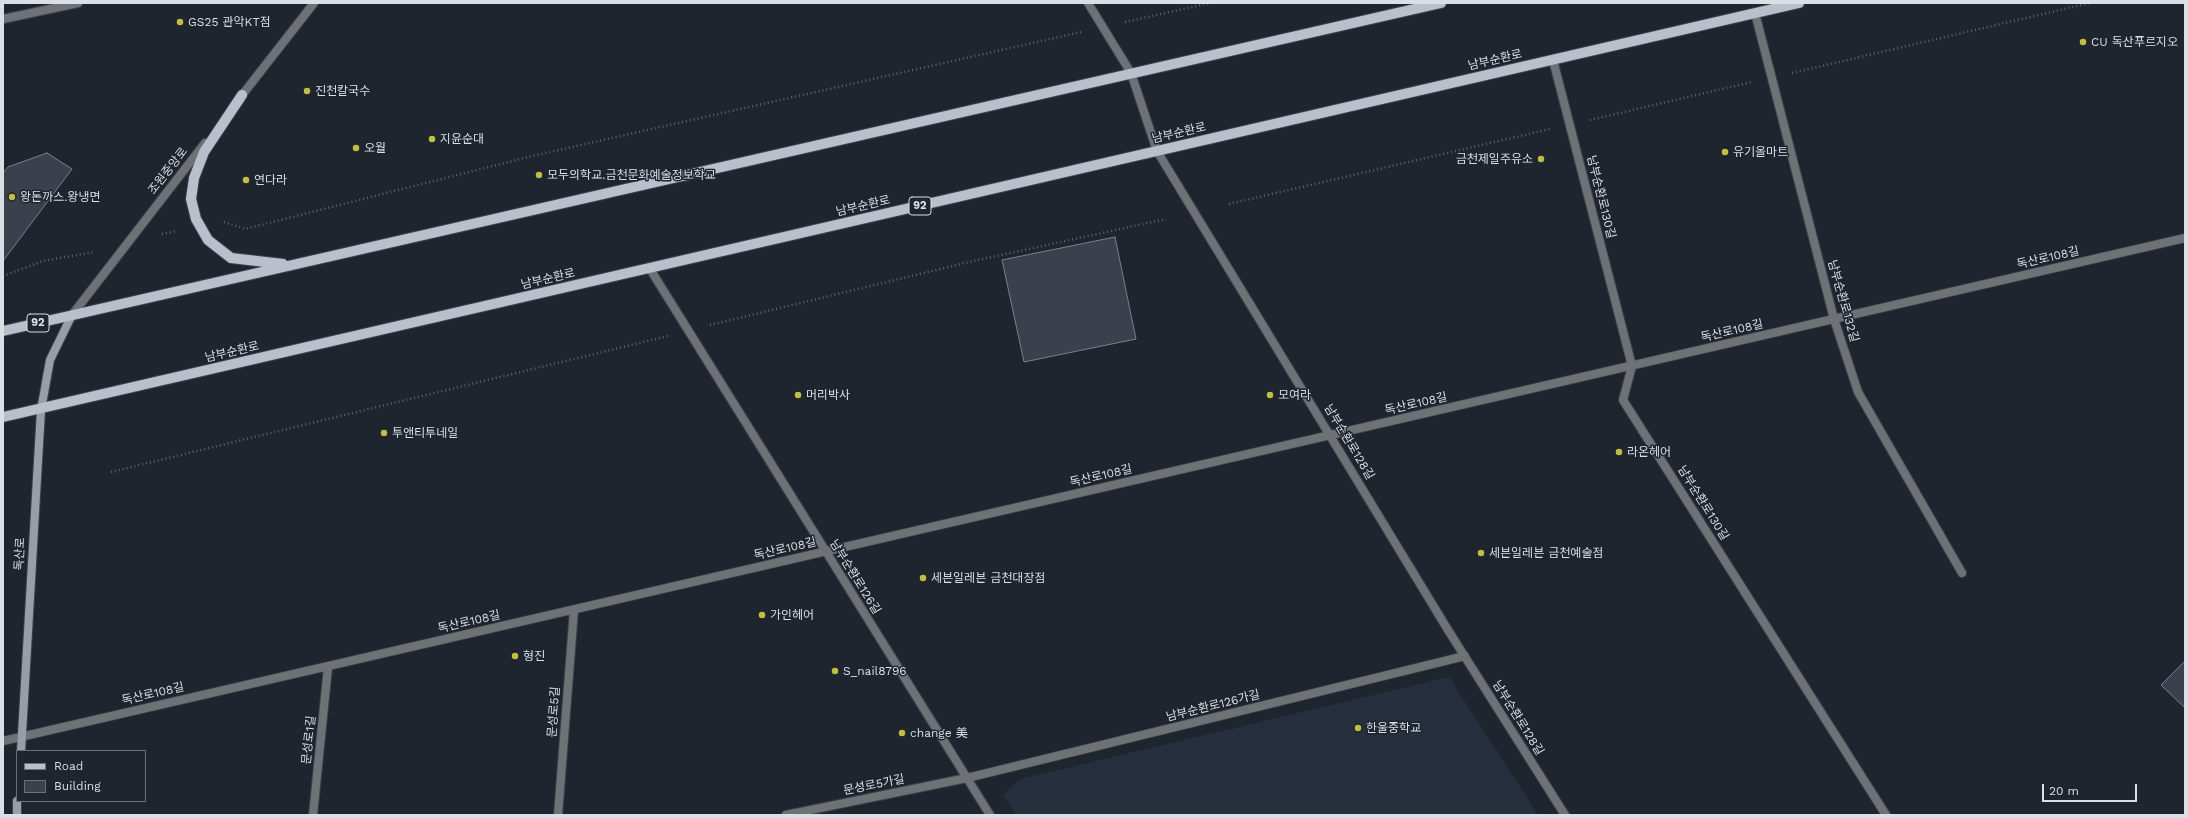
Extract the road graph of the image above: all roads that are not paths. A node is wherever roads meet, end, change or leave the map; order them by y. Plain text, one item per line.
1 (78, 3) edge
2 (314, 3) edge
3 (1088, 3) edge
4 (1441, 3) edge
5 (1799, 3) edge
6 (1755, 13) junction
7 (3, 19) edge
8 (1553, 60) junction
9 (1131, 73) junction
10 (242, 95) junction
11 (1157, 151) junction
12 (2185, 238) edge
13 (291, 265) junction
14 (650, 269) junction
15 (72, 315) junction
16 (1834, 319) junction
17 (3, 331) edge
18 (50, 360) joint
19 (1632, 366) junction
20 (41, 410) junction
21 (3, 417) edge
22 (1331, 436) junction
23 (825, 552) junction
24 (1962, 573) dead end
25 (574, 610) junction
26 (1464, 656) junction
27 (328, 667) junction
28 (22, 737) junction
29 (3, 741) edge
30 (21, 750) edge
31 (967, 778) junction
32 (17, 802) edge
33 (829, 806) junction
34 (16, 815) edge
35 (313, 815) edge
36 (558, 815) edge
37 (786, 815) edge
38 (828, 815) edge
39 (990, 815) edge
40 (1565, 815) edge
41 (1886, 815) edge

1 - 7 street
2 - 10 street, 조원중앙로
3 - 9 street, 남부순환로128길
4 - 9 main road, 92
5 - 6 main road, 남부순환로 / 92
6 - 8 main road, 남부순환로 / 92
6 - 16 street, 남부순환로132길
8 - 11 main road, 남부순환로 / 92
8 - 19 street, 남부순환로130길
9 - 11 street, 남부순환로128길
9 - 13 main road, 92
10 - 13 main road
10 - 15 street, 조원중앙로
11 - 14 main road, 남부순환로 / 92
11 - 22 street, 남부순환로128길
12 - 16 street, 독산로108길
13 - 15 main road, 92
14 - 20 main road, 남부순환로 / 92
14 - 23 street, 남부순환로126길
15 - 17 main road, 92
15 - 18 main road, 조원중앙로
16 - 19 street, 독산로108길
16 - 24 street, 남부순환로132길
18 - 20 main road, 독산로
19 - 22 street, 독산로108길
19 - 41 street, 남부순환로130길
20 - 21 main road, 남부순환로 / 92
20 - 28 main road, 독산로
22 - 23 street, 독산로108길
22 - 26 street, 남부순환로128길
23 - 25 street, 독산로108길
23 - 31 street, 남부순환로126길
25 - 27 street, 독산로108길
25 - 36 street, 문성로5길
26 - 31 street, 남부순환로126가길
26 - 40 street, 남부순환로128길
27 - 28 street, 독산로108길
27 - 35 street, 문성로1길
28 - 29 street, 독산로108길
28 - 30 main road, 독산로
31 - 33 street, 문성로5가길
31 - 39 street, 남부순환로126길
32 - 34 main road
33 - 37 street, 문성로5가길
33 - 38 street

